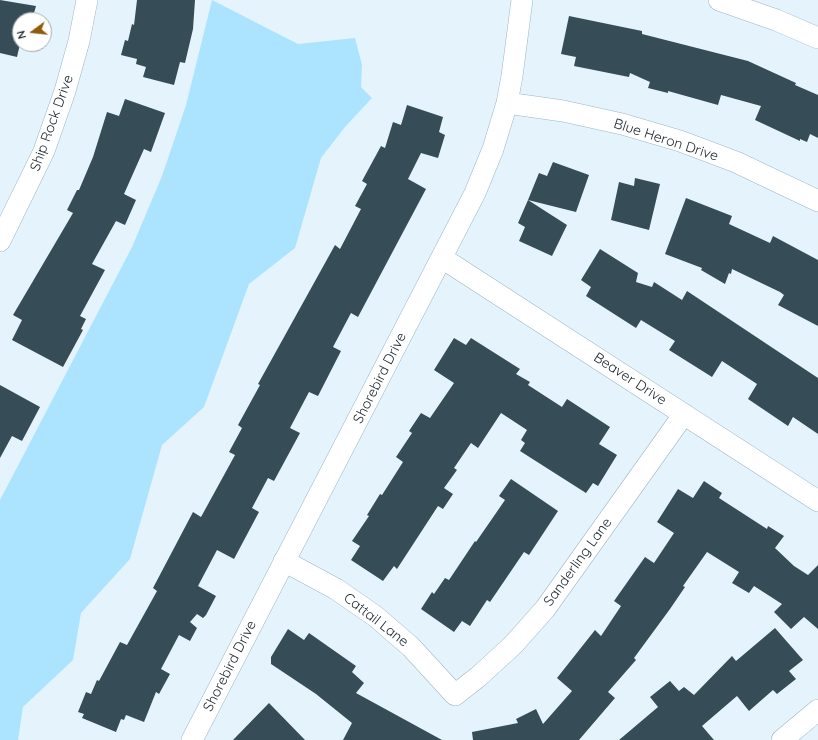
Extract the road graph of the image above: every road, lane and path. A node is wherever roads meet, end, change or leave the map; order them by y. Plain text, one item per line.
1 (87, 0) edge
2 (522, 0) edge
3 (719, 0) edge
4 (818, 38) edge
5 (507, 103) junction
6 (818, 202) edge
7 (0, 241) edge
8 (442, 258) junction
9 (684, 414) junction
10 (818, 501) edge
11 (284, 561) junction
12 (455, 695) joint
13 (818, 710) edge
14 (192, 740) edge
15 (782, 740) edge

1 - 7 street, Ship Rock Drive
2 - 5 street, Shorebird Drive
3 - 4 street
5 - 6 street, Blue Heron Drive
5 - 8 street, Shorebird Drive
8 - 9 street, Beaver Drive
8 - 11 street, Shorebird Drive
9 - 10 street, Beaver Drive
9 - 12 street, Sanderling Lane
11 - 12 street, Cattail Lane
11 - 14 street, Shorebird Drive
13 - 15 street

